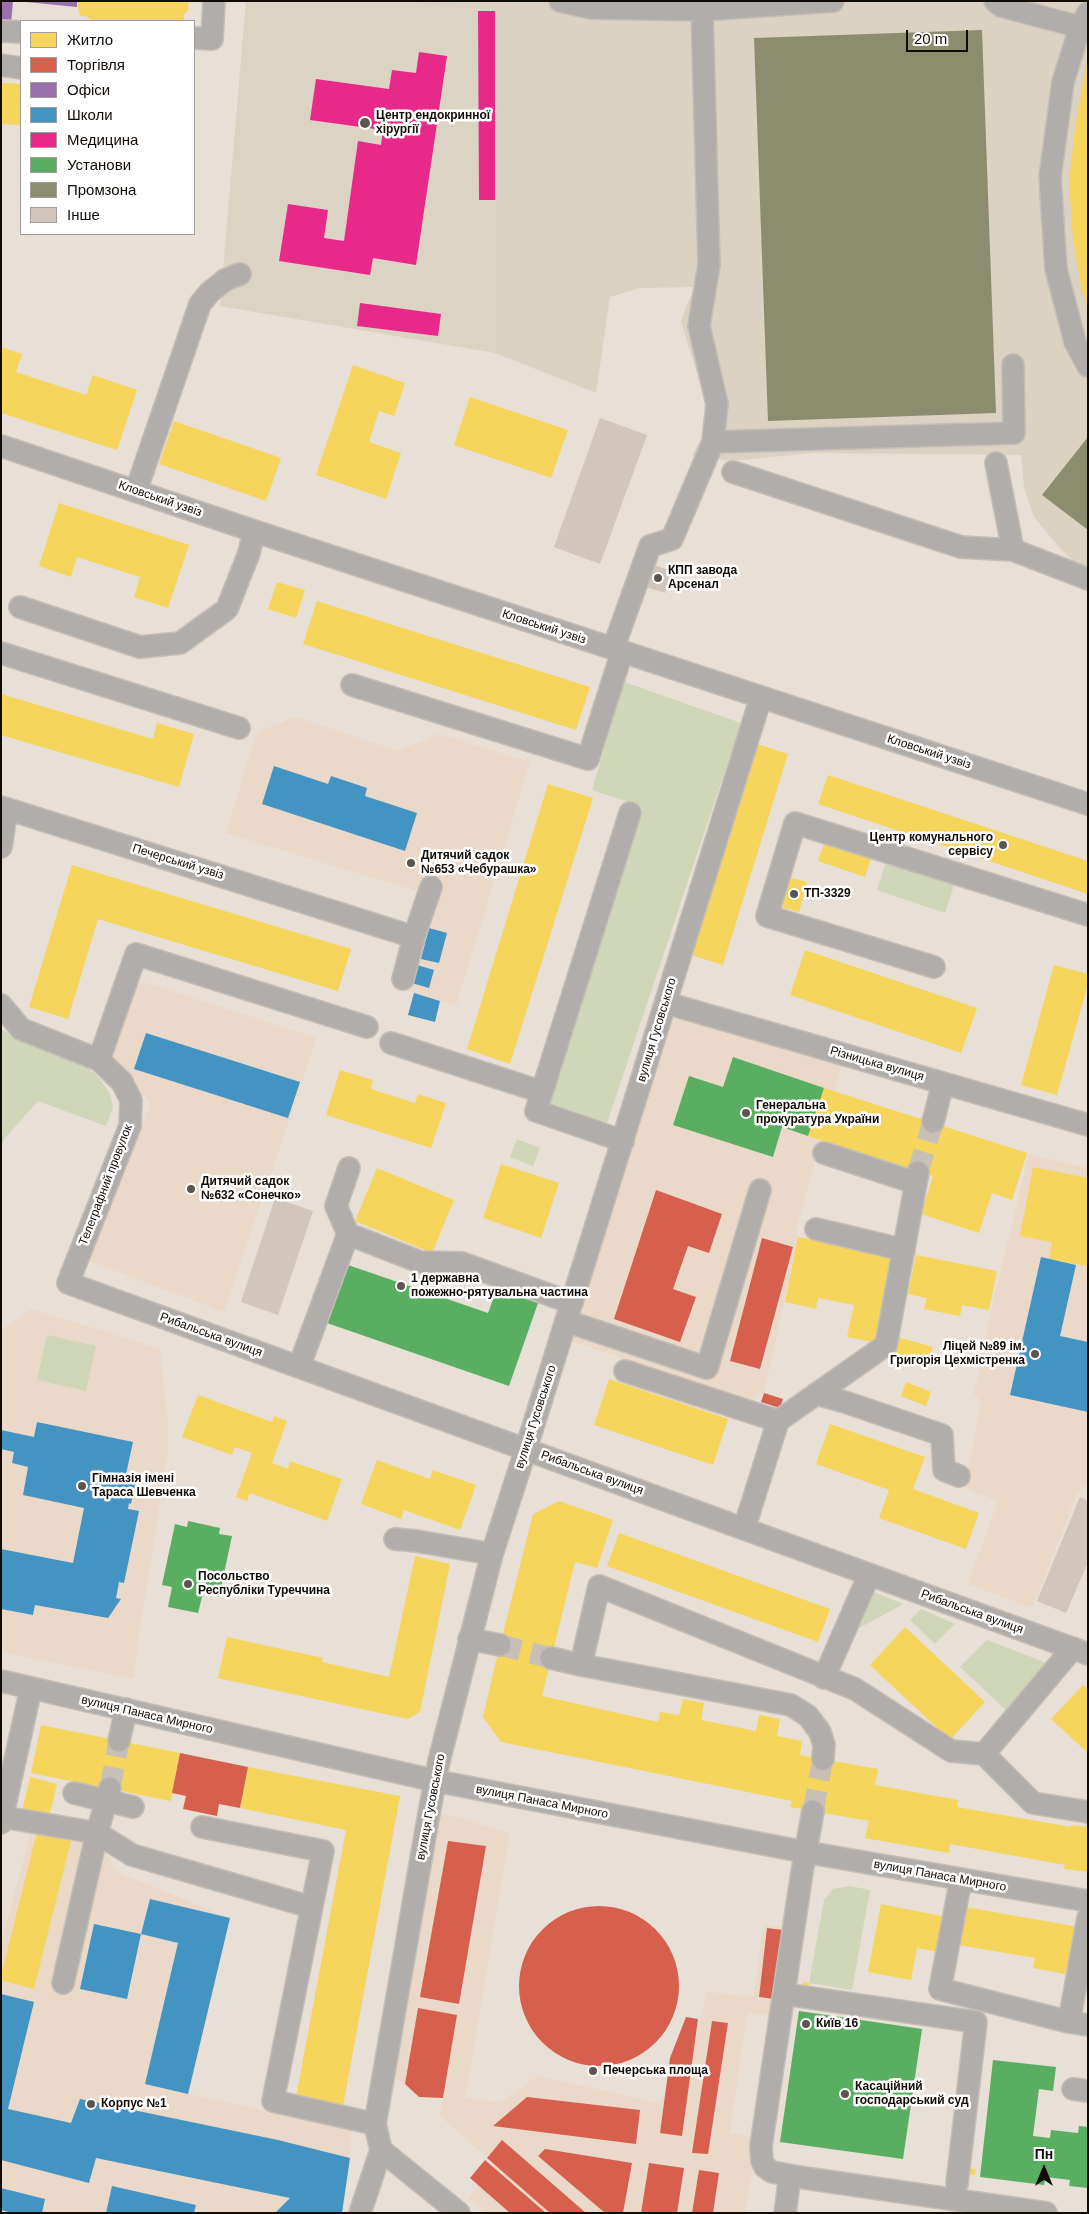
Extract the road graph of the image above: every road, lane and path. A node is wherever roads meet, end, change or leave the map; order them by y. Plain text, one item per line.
1 (214, 1) edge
2 (560, 1) edge
3 (833, 1) edge
4 (995, 1) edge
5 (702, 10) junction
6 (1084, 20) edge
7 (1, 31) edge
8 (20, 32) edge
9 (195, 38) edge
10 (1, 65) edge
11 (20, 68) edge
12 (240, 274) dead end
13 (1013, 365) dead end
14 (1088, 366) edge
15 (714, 442) junction
16 (1, 446) edge
17 (996, 463) dead end
18 (733, 472) dead end
19 (136, 491) junction
20 (254, 531) junction
21 (1013, 550) junction
22 (1088, 579) edge
23 (20, 607) dead end
24 (618, 651) junction
25 (1, 653) edge
26 (352, 685) dead end
27 (761, 697) junction
28 (239, 728) dead end
29 (1088, 804) edge
30 (4, 808) edge
31 (630, 813) dead end
32 (1, 847) edge
33 (431, 887) dead end
34 (1088, 915) edge
35 (414, 938) junction
36 (934, 967) dead end
37 (403, 979) dead end
38 (666, 1003) junction
39 (1, 1005) edge
40 (366, 1027) dead end
41 (391, 1043) dead end
42 (99, 1060) junction
43 (943, 1083) junction
44 (542, 1092) junction
45 (933, 1122) tunnel mouth
46 (1088, 1125) edge
47 (623, 1141) junction
48 (824, 1153) dead end
49 (349, 1168) dead end
50 (760, 1190) dead end
51 (816, 1229) dead end
52 (348, 1234) junction
53 (904, 1250) junction
54 (68, 1283) joint
55 (569, 1312) junction
56 (299, 1367) junction
57 (625, 1371) dead end
58 (816, 1394) junction
59 (778, 1421) junction
60 (526, 1449) junction
61 (959, 1476) dead end
62 (744, 1529) junction
63 (395, 1539) dead end
64 (492, 1554) junction
65 (869, 1574) junction
66 (470, 1639) junction
67 (500, 1645) tunnel mouth
68 (1081, 1651) edge
69 (551, 1658) tunnel mouth
70 (581, 1665) junction
71 (824, 1678) junction
72 (1, 1681) edge
73 (31, 1688) junction
74 (126, 1710) junction
75 (118, 1741) tunnel mouth
76 (984, 1754) junction
77 (823, 1759) tunnel mouth
78 (436, 1781) junction
79 (74, 1793) dead end
80 (109, 1794) junction
81 (133, 1806) dead end
82 (813, 1811) tunnel mouth
83 (1088, 1812) edge
84 (2, 1820) edge
85 (202, 1827) dead end
86 (97, 1833) junction
87 (805, 1852) junction
88 (961, 1879) junction
89 (1088, 1901) edge
90 (311, 1907) junction
91 (1088, 1918) edge
92 (63, 1983) dead end
93 (784, 1994) junction
94 (1078, 2023) edge
95 (375, 2124) junction
96 (381, 2150) junction
97 (790, 2176) junction
98 (956, 2184) dead end
99 (360, 2213) edge
100 (458, 2213) edge
101 (785, 2213) edge
102 (1046, 2213) edge

1 - 9 street
2 - 5 street
3 - 5 street
4 - 6 street
5 - 15 street
6 - 14 street
7 - 8 street
10 - 11 street
12 - 19 street
13 - 15 street
15 - 24 street
16 - 19 street, Кловський узвіз
17 - 21 street
18 - 21 street
19 - 20 street, Кловський узвіз
20 - 23 street
20 - 24 street, Кловський узвіз
21 - 22 street
24 - 26 street
24 - 27 street, Кловський узвіз
25 - 28 street
27 - 29 street, Кловський узвіз
27 - 38 street, вулиця Гусовського
30 - 32 street
30 - 35 street, Печерський узвіз
31 - 44 street
33 - 35 street
34 - 36 street
35 - 37 street
38 - 43 street, Різницька вулиця
38 - 47 street, вулиця Гусовського
39 - 42 street, Телеграфний провулок
40 - 42 street
41 - 44 street
42 - 54 street, Телеграфний провулок
43 - 45 street
43 - 46 street, Різницька вулиця
44 - 47 street
47 - 55 street, вулиця Гусовського
48 - 53 street
49 - 52 street
50 - 55 street
51 - 53 street
52 - 55 street
52 - 56 street
53 - 58 street
54 - 56 street, Рибальська вулиця
55 - 60 street, вулиця Гусовського
56 - 60 street, Рибальська вулиця
57 - 59 street
58 - 59 street
58 - 61 street
59 - 62 street
60 - 62 street, Рибальська вулиця
60 - 64 street, вулиця Гусовського
62 - 65 street, Рибальська вулиця
63 - 64 street
64 - 66 street, вулиця Гусовського
65 - 68 street, Рибальська вулиця
65 - 71 street
66 - 67 street
66 - 78 street, вулиця Гусовського
68 - 76 street
69 - 70 street
70 - 71 street
70 - 77 street
71 - 76 street
72 - 73 street, вулиця Панаса Мирного
73 - 74 street, вулиця Панаса Мирного
73 - 84 street
74 - 75 street
74 - 78 street, вулиця Панаса Мирного
76 - 83 street
78 - 87 street, вулиця Панаса Мирного
78 - 95 street, вулиця Гусовського
79 - 80 street
80 - 81 street
80 - 86 street
82 - 87 street
84 - 86 street
85 - 90 street
86 - 90 street
86 - 92 street
87 - 88 street, вулиця Панаса Мирного
87 - 93 street
88 - 89 street, вулиця Панаса Мирного
88 - 94 street
90 - 95 street
91 - 94 street
93 - 97 street
93 - 98 street
95 - 96 street, вулиця Гусовського
96 - 99 street
96 - 100 street
97 - 101 street
97 - 102 street

